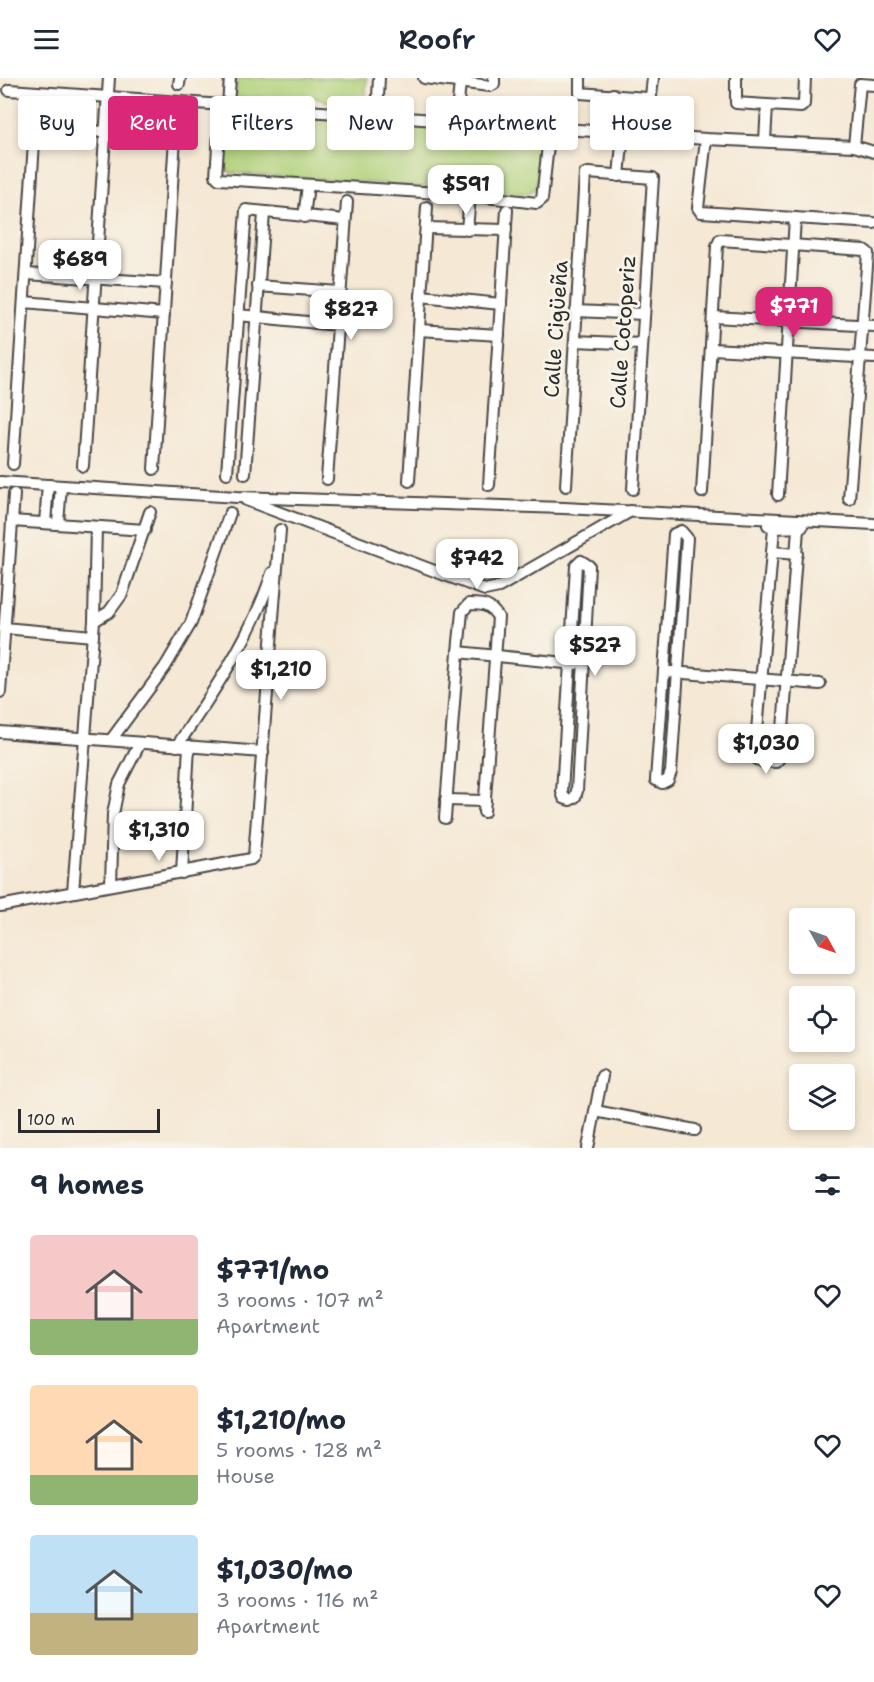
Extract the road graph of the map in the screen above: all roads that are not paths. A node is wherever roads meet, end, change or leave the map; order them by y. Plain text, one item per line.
1 (109, 78) edge
2 (230, 78) edge
3 (379, 78) edge
4 (424, 78) edge
5 (494, 78) edge
6 (580, 78) edge
7 (653, 78) edge
8 (736, 78) edge
9 (806, 78) edge
10 (460, 83) junction
11 (874, 85) edge
12 (9, 90) dead end
13 (613, 94) joint
14 (108, 96) edge
15 (226, 96) edge
16 (378, 96) edge
17 (459, 96) edge
18 (108, 97) joint
19 (767, 105) junction
20 (96, 132) edge
21 (105, 133) junction
22 (108, 133) edge
23 (694, 138) edge
24 (706, 139) junction
25 (765, 141) junction
26 (854, 146) junction
27 (34, 150) edge
28 (174, 150) edge
29 (220, 150) edge
30 (547, 150) edge
31 (622, 150) edge
32 (874, 152) edge
33 (619, 176) junction
34 (308, 185) junction
35 (470, 195) junction
36 (347, 202) dead end
37 (427, 207) dead end
38 (507, 210) dead end
39 (264, 213) junction
40 (304, 217) junction
41 (795, 218) junction
42 (345, 220) junction
43 (874, 223) edge
44 (426, 228) junction
45 (467, 230) junction
46 (506, 230) junction
47 (793, 246) junction
48 (26, 274) junction
49 (96, 278) junction
50 (166, 283) junction
51 (258, 286) junction
52 (339, 292) junction
53 (421, 296) junction
54 (24, 302) junction
55 (501, 304) junction
56 (93, 308) junction
57 (576, 311) junction
58 (164, 314) junction
59 (644, 314) junction
60 (238, 315) junction
61 (256, 317) junction
62 (714, 317) junction
63 (789, 322) junction
64 (338, 325) junction
65 (862, 326) junction
66 (874, 327) edge
67 (419, 330) junction
68 (499, 335) junction
69 (574, 341) junction
70 (642, 344) junction
71 (712, 349) junction
72 (788, 352) junction
73 (859, 357) junction
74 (874, 358) edge
75 (13, 464) dead end
76 (83, 466) dead end
77 (154, 469) dead end
78 (227, 472) dead end
79 (244, 474) dead end
80 (327, 479) dead end
81 (409, 481) dead end
82 (0, 482) edge
83 (48, 485) junction
84 (489, 485) dead end
85 (61, 486) junction
86 (566, 486) dead end
87 (633, 489) dead end
88 (702, 492) dead end
89 (14, 494) dead end
90 (778, 495) dead end
91 (237, 497) junction
92 (849, 498) dead end
93 (631, 511) junction
94 (150, 512) dead end
95 (230, 513) dead end
96 (752, 516) junction
97 (817, 519) junction
98 (12, 521) junction
99 (45, 523) junction
100 (58, 523) junction
101 (874, 524) edge
102 (96, 527) junction
103 (774, 528) junction
104 (798, 529) junction
105 (146, 530) junction
106 (280, 530) dead end
107 (772, 552) junction
108 (278, 553) junction
109 (797, 554) junction
110 (485, 590) junction
111 (482, 604) junction
112 (94, 621) junction
113 (4, 628) junction
114 (93, 636) junction
115 (458, 652) junction
116 (495, 655) junction
117 (569, 664) junction
118 (582, 665) junction
119 (662, 671) junction
120 (678, 673) junction
121 (761, 679) junction
122 (787, 681) junction
123 (820, 684) dead end
124 (0, 692) edge
125 (0, 732) edge
126 (85, 738) junction
127 (111, 740) junction
128 (140, 742) junction
129 (183, 746) junction
130 (263, 752) junction
131 (446, 800) junction
132 (444, 818) dead end
133 (182, 873) junction
134 (111, 885) junction
135 (73, 892) junction
136 (0, 906) edge
137 (602, 1076) dead end
138 (595, 1111) junction
139 (695, 1130) dead end
140 (588, 1148) edge

1 - 14 street
2 - 15 street
3 - 16 street
4 - 10 street
5 - 10 street
6 - 13 street
7 - 13 street
8 - 19 street
9 - 19 street
10 - 17 street
11 - 26 street
12 - 18 street
18 - 21 street
19 - 25 street
20 - 21 street
21 - 22 street
21 - 49 street
23 - 24 street
24 - 25 street
24 - 41 street
25 - 26 street
26 - 32 street
27 - 48 street
28 - 50 street
29 - 34 street
30 - 35 street
31 - 33 street
33 - 57 street, Calle Cigüeña
33 - 59 street, Calle Cotoperiz
34 - 35 street
34 - 40 street
35 - 45 street
36 - 42 street
37 - 44 street
38 - 46 street
39 - 40 street
39 - 51 street
39 - 60 street
40 - 42 street
41 - 43 street
41 - 47 street
42 - 52 street
44 - 45 street
44 - 53 street
45 - 46 street
46 - 55 street
47 - 62 street
47 - 63 street
47 - 65 street
48 - 49 street
48 - 54 street
49 - 50 street
49 - 56 street
50 - 58 street
51 - 52 street
51 - 61 street
52 - 64 street
53 - 55 street
53 - 67 street
54 - 56 street
54 - 75 street
55 - 68 street
56 - 58 street
56 - 76 street
57 - 59 street
57 - 69 street, Calle Cigüeña
58 - 77 street
59 - 70 street, Calle Cotoperiz
60 - 61 street
60 - 78 street
61 - 64 street
61 - 79 street
62 - 63 street
62 - 71 street
63 - 65 street
63 - 72 street
64 - 80 street
65 - 66 street
65 - 73 street
67 - 68 street
67 - 81 street
68 - 84 street
69 - 70 street
69 - 86 street, Calle Cigüeña
70 - 87 street, Calle Cotoperiz
71 - 72 street
71 - 88 street
72 - 73 street
72 - 90 street
73 - 74 street
73 - 92 street
82 - 83 street
83 - 85 street
83 - 99 street
85 - 91 street
85 - 100 street
89 - 98 street
91 - 93 street
91 - 110 street
93 - 96 street
93 - 110 street
94 - 105 street
95 - 127 street
96 - 97 street
96 - 103 street
97 - 101 street
97 - 104 street
98 - 99 street
98 - 113 street
99 - 100 street
100 - 102 street
102 - 105 street
102 - 112 street
103 - 104 street
103 - 107 street
104 - 109 street
105 - 112 street
106 - 108 street
107 - 109 street
107 - 121 street
108 - 129 street
108 - 130 street
109 - 122 street
110 - 111 street
111 - 115 street
111 - 116 street
112 - 114 street
113 - 114 street
113 - 124 street
114 - 126 street
115 - 116 street
115 - 131 street
116 - 117 street
116 - 131 street
117 - 118 street
117 - 118 street
117 - 118 street
119 - 120 street
119 - 120 street
119 - 120 street
120 - 121 street
121 - 122 street
121 - 122 street
122 - 123 street
125 - 126 street
126 - 127 street
126 - 135 street
127 - 128 street
128 - 129 street
128 - 134 street
129 - 130 street
129 - 133 street
130 - 133 street
131 - 132 street
133 - 134 street
134 - 135 street
135 - 136 street
137 - 138 street
138 - 139 street
138 - 140 street

